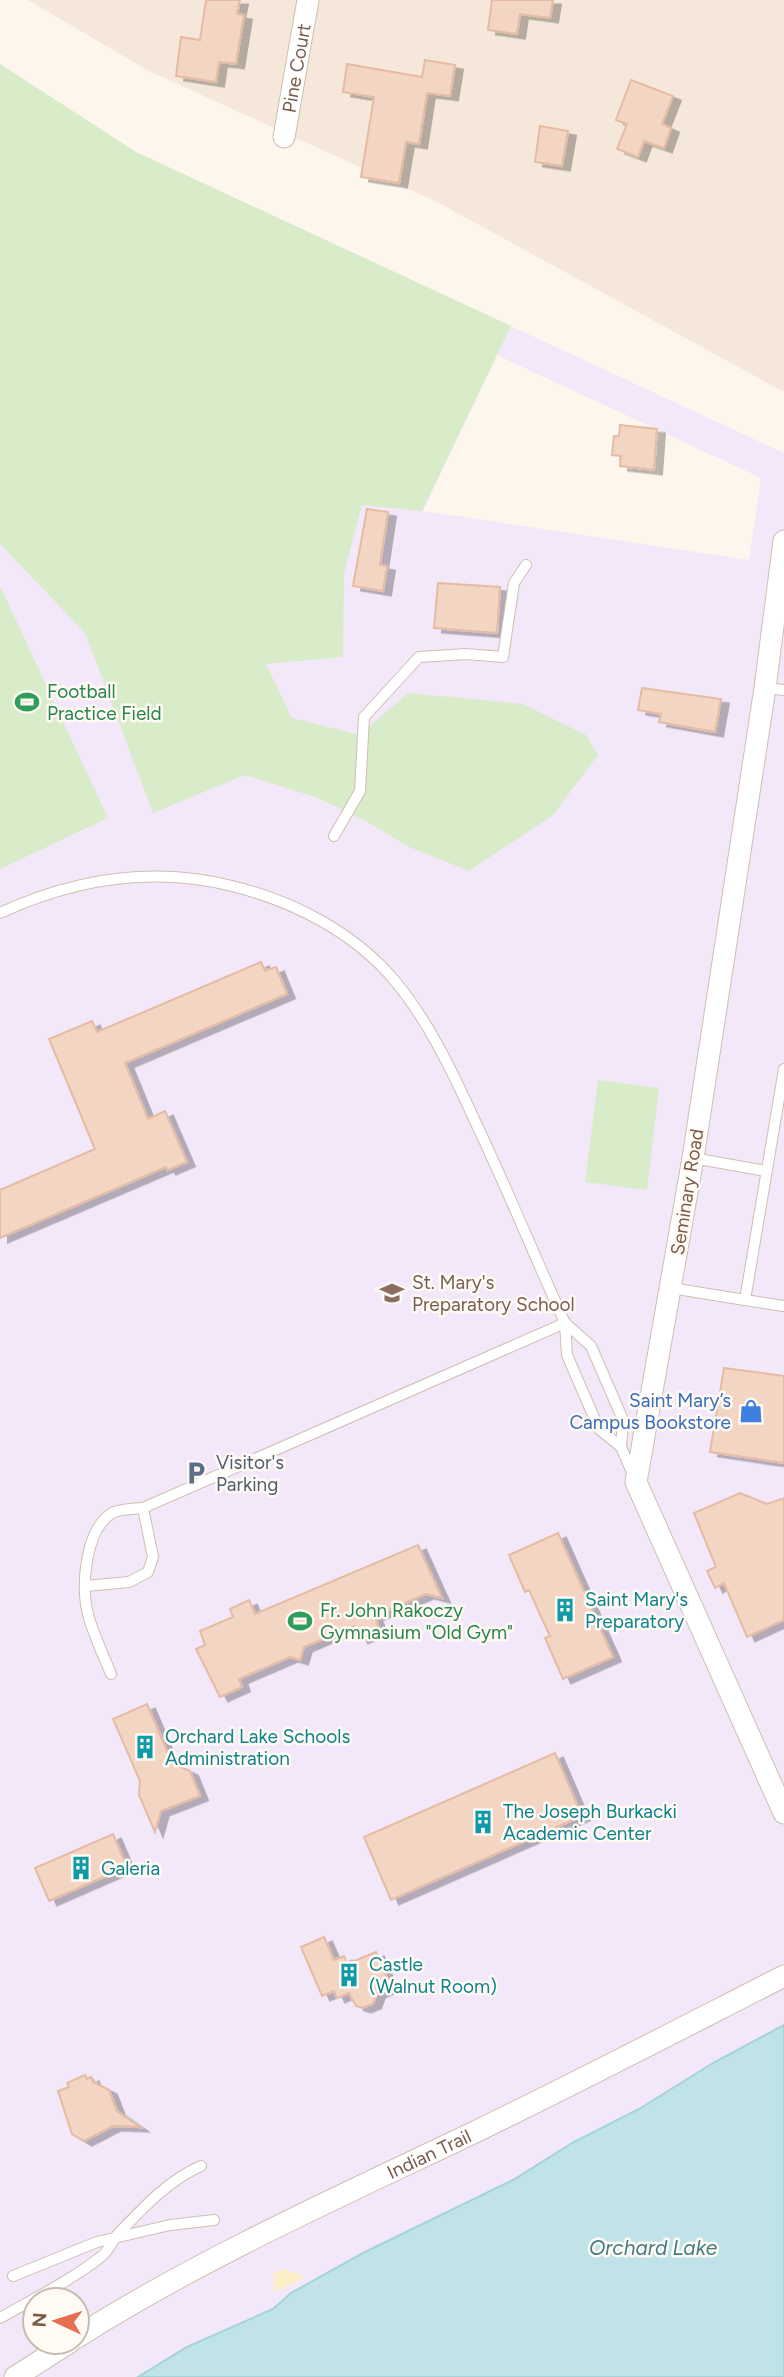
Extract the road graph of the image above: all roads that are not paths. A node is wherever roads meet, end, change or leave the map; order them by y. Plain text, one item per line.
1 (308, 0) edge
2 (284, 137) dead end
3 (784, 541) edge
4 (526, 565) dead end
5 (775, 689) edge
6 (334, 836) dead end
7 (0, 913) edge
8 (784, 1069) edge
9 (694, 1158) junction
10 (766, 1171) junction
11 (671, 1288) junction
12 (745, 1300) junction
13 (784, 1306) edge
14 (565, 1323) junction
15 (621, 1447) junction
16 (636, 1482) junction
17 (143, 1508) junction
18 (86, 1586) junction
19 (111, 1674) dead end
20 (784, 1813) edge
21 (784, 1976) edge
22 (201, 2166) dead end
23 (214, 2220) dead end
24 (115, 2238) junction
25 (13, 2276) dead end
26 (0, 2318) edge
27 (91, 2329) edge
28 (47, 2356) edge
29 (15, 2377) edge

1 - 2 street, Pine Court
3 - 5 street, Seminary Road
4 - 6 lane
5 - 9 street, Seminary Road
7 - 14 lane
8 - 10 lane
9 - 10 lane
9 - 11 street, Seminary Road
10 - 12 lane
11 - 12 lane
11 - 16 street, Seminary Road
12 - 13 lane
14 - 15 lane
14 - 15 lane
14 - 17 lane
15 - 16 lane
16 - 20 street
17 - 18 lane
17 - 18 lane
18 - 19 lane
21 - 27 street, Indian Trail
22 - 24 lane
23 - 24 lane
24 - 25 lane
24 - 26 lane
28 - 29 street

